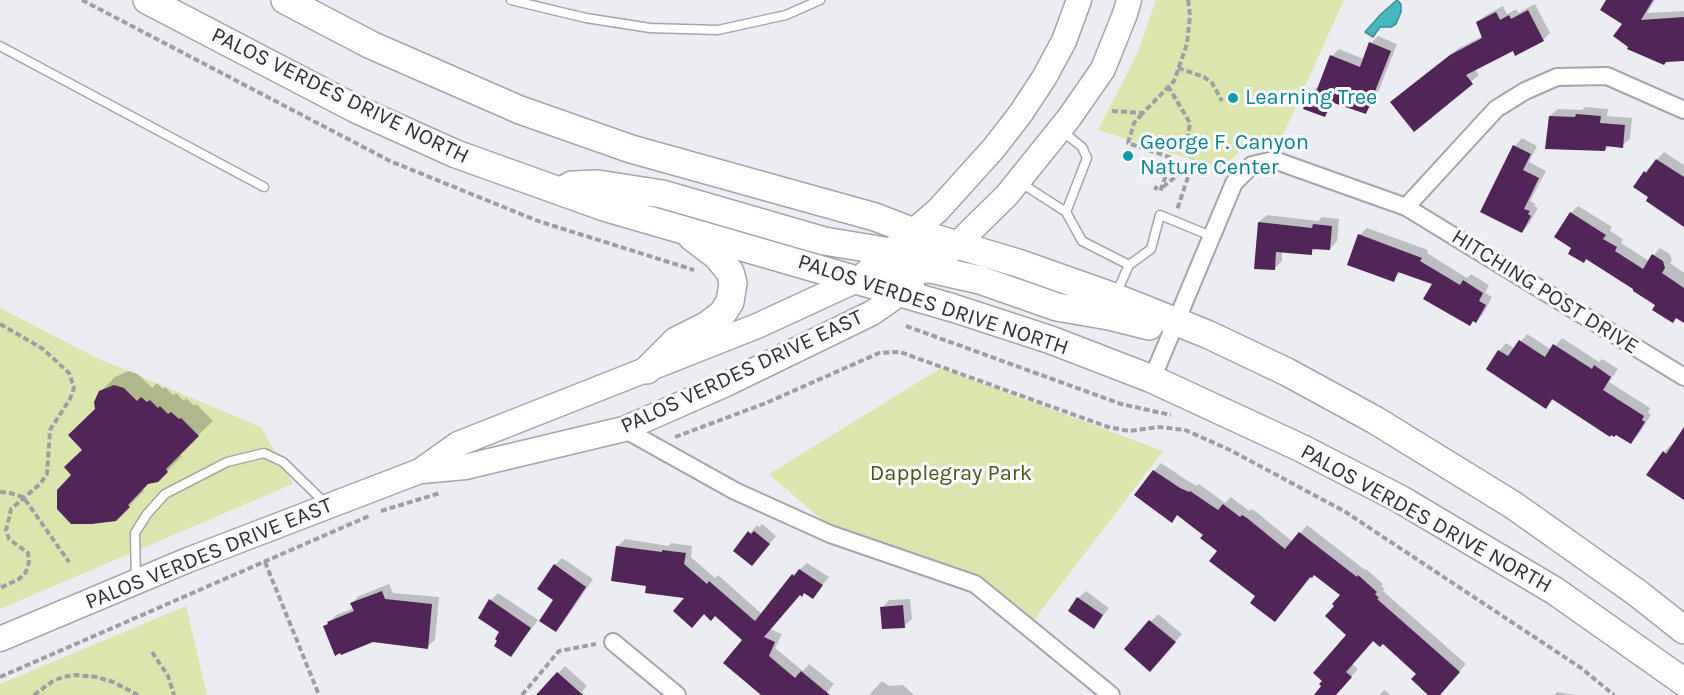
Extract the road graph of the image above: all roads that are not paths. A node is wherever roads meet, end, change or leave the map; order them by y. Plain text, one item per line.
1 (147, 0) edge
2 (285, 0) edge
3 (511, 0) edge
4 (820, 0) edge
5 (1079, 0) edge
6 (1129, 0) edge
7 (0, 46) edge
8 (1684, 110) edge
9 (1060, 129) junction
10 (1018, 181) junction
11 (264, 187) dead end
12 (558, 192) junction
13 (1406, 207) junction
14 (1066, 212) junction
15 (681, 230) junction
16 (914, 232) junction
17 (1211, 236) junction
18 (957, 245) junction
19 (891, 252) junction
20 (1129, 265) junction
21 (931, 269) junction
22 (859, 279) junction
23 (903, 293) junction
24 (1114, 297) junction
25 (1176, 321) junction
26 (647, 370) junction
27 (1684, 377) edge
28 (1152, 379) junction
29 (624, 429) junction
30 (420, 471) junction
31 (327, 506) junction
32 (136, 582) junction
33 (1684, 630) edge
34 (0, 639) edge
35 (613, 642) road end
36 (1684, 682) edge
37 (677, 695) edge
38 (1111, 695) edge

1 - 12 main road, PALOS VERDES DRIVE NORTH
2 - 16 main road, PALOS VERDES DRIVE NORTH
3 - 4 lane
5 - 16 main road, PALOS VERDES DRIVE EAST
6 - 9 main road, PALOS VERDES DRIVE EAST
7 - 11 lane
8 - 13 street
9 - 10 main road, PALOS VERDES DRIVE EAST
9 - 14 lane
10 - 14 lane
10 - 18 main road, PALOS VERDES DRIVE EAST
12 - 15 main road, PALOS VERDES DRIVE NORTH
12 - 19 main road
13 - 17 street, HITCHING POST DRIVE
13 - 27 street, HITCHING POST DRIVE
14 - 20 lane
15 - 22 main road, PALOS VERDES DRIVE NORTH
15 - 26 main road
16 - 18 main road, PALOS VERDES DRIVE NORTH
16 - 19 main road, PALOS VERDES DRIVE EAST
17 - 20 lane
17 - 25 street, HITCHING POST DRIVE
18 - 19 main road
18 - 21 main road, PALOS VERDES DRIVE EAST
18 - 24 main road, PALOS VERDES DRIVE NORTH
19 - 22 main road, PALOS VERDES DRIVE EAST
20 - 24 lane
21 - 22 main road
21 - 23 main road, PALOS VERDES DRIVE EAST
21 - 25 main road
22 - 23 main road, PALOS VERDES DRIVE NORTH
22 - 26 main road, PALOS VERDES DRIVE EAST
23 - 28 main road, PALOS VERDES DRIVE NORTH
23 - 29 main road, PALOS VERDES DRIVE EAST
24 - 25 main road, PALOS VERDES DRIVE NORTH
25 - 28 street, HITCHING POST DRIVE
25 - 33 main road, PALOS VERDES DRIVE NORTH
26 - 30 main road, PALOS VERDES DRIVE EAST
28 - 36 main road, PALOS VERDES DRIVE NORTH
29 - 30 main road, PALOS VERDES DRIVE EAST
29 - 38 street
30 - 31 main road, PALOS VERDES DRIVE EAST
31 - 32 main road, PALOS VERDES DRIVE EAST
31 - 32 lane
32 - 34 main road, PALOS VERDES DRIVE EAST
35 - 37 street

